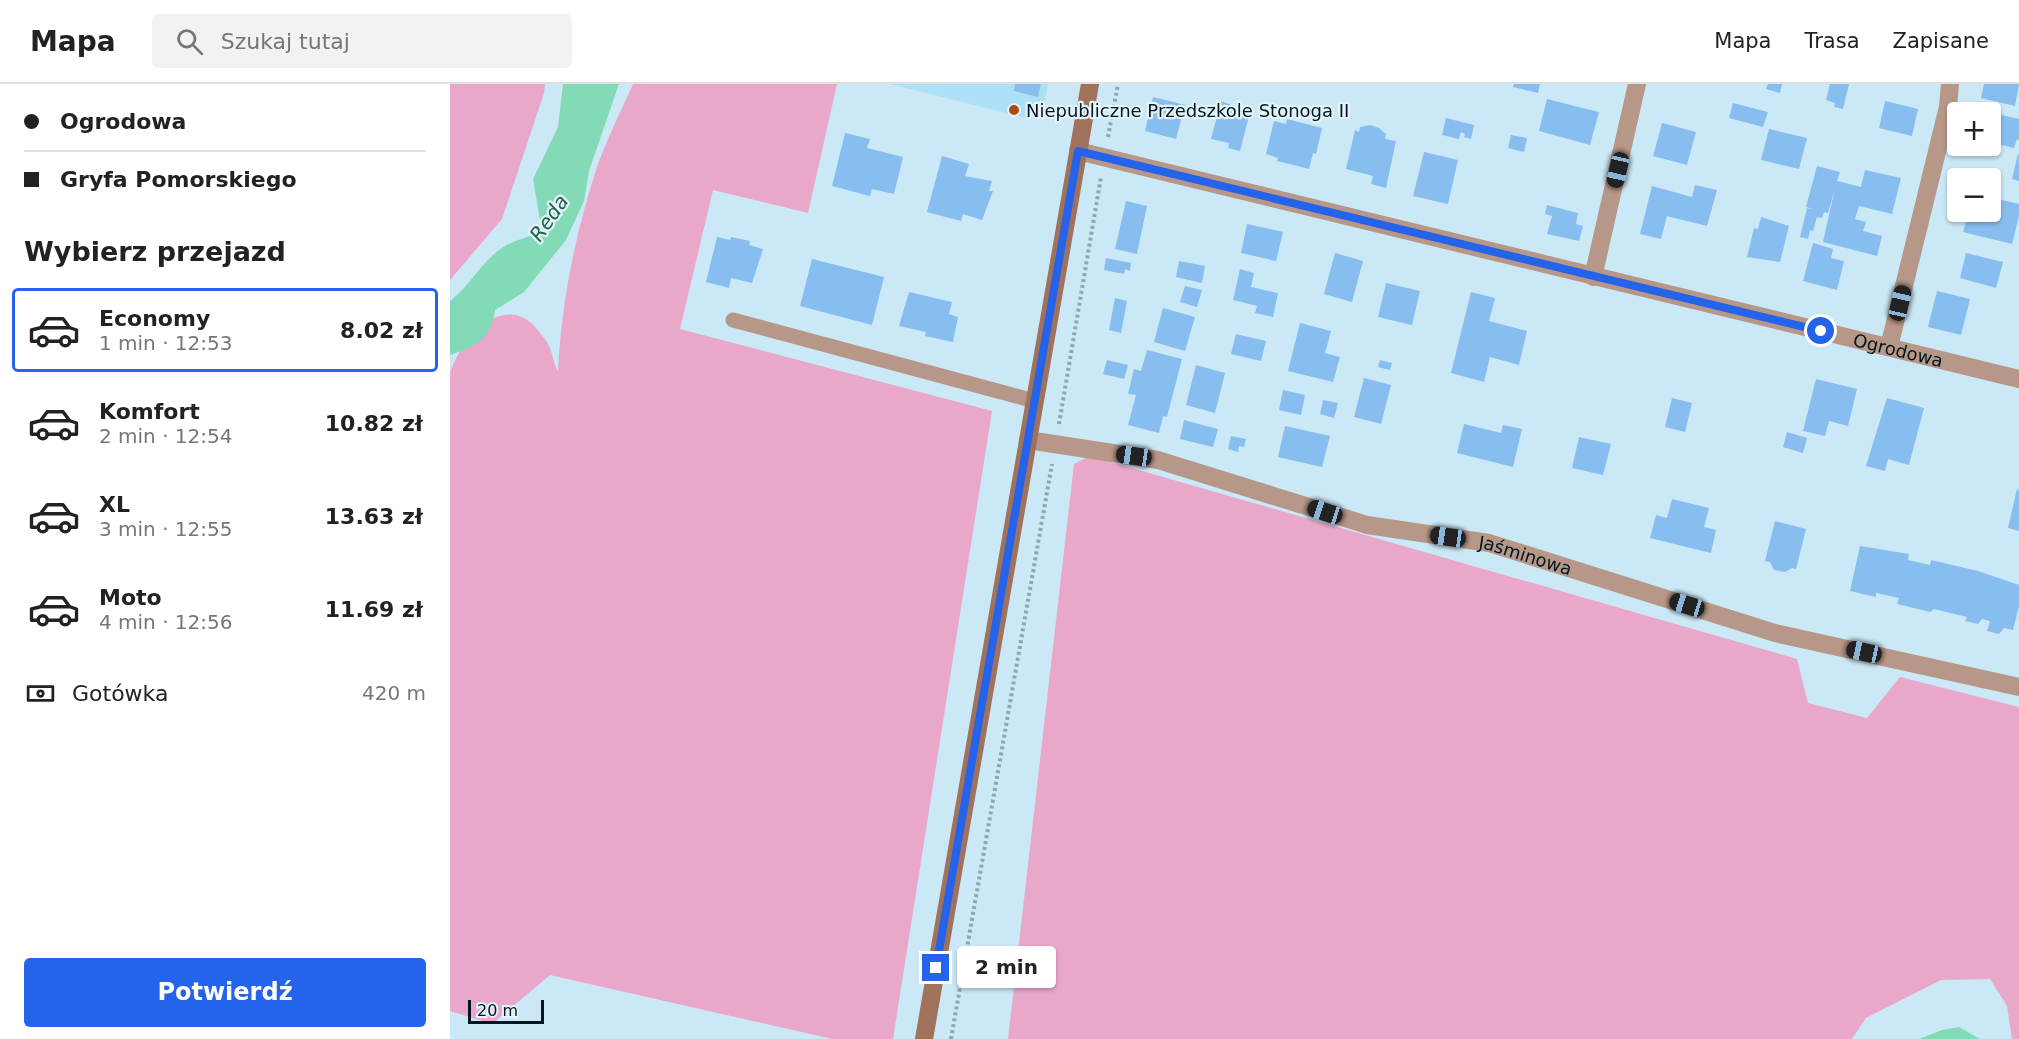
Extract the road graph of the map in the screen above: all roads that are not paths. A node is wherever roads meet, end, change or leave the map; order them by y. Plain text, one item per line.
1 (1090, 84) edge
2 (1637, 84) edge
3 (1950, 84) edge
4 (1078, 151) junction
5 (1593, 277) junction
6 (734, 320) dead end
7 (1890, 347) junction
8 (2019, 379) edge
9 (1035, 401) junction
10 (1028, 440) junction
11 (2019, 687) edge
12 (924, 1039) edge

1 - 4 street
2 - 5 street
3 - 7 street
4 - 5 street, Ogrodowa
4 - 9 street
5 - 7 street, Ogrodowa
6 - 9 lane
7 - 8 street, Ogrodowa
9 - 10 street
10 - 11 street, Jaśminowa
10 - 12 street

